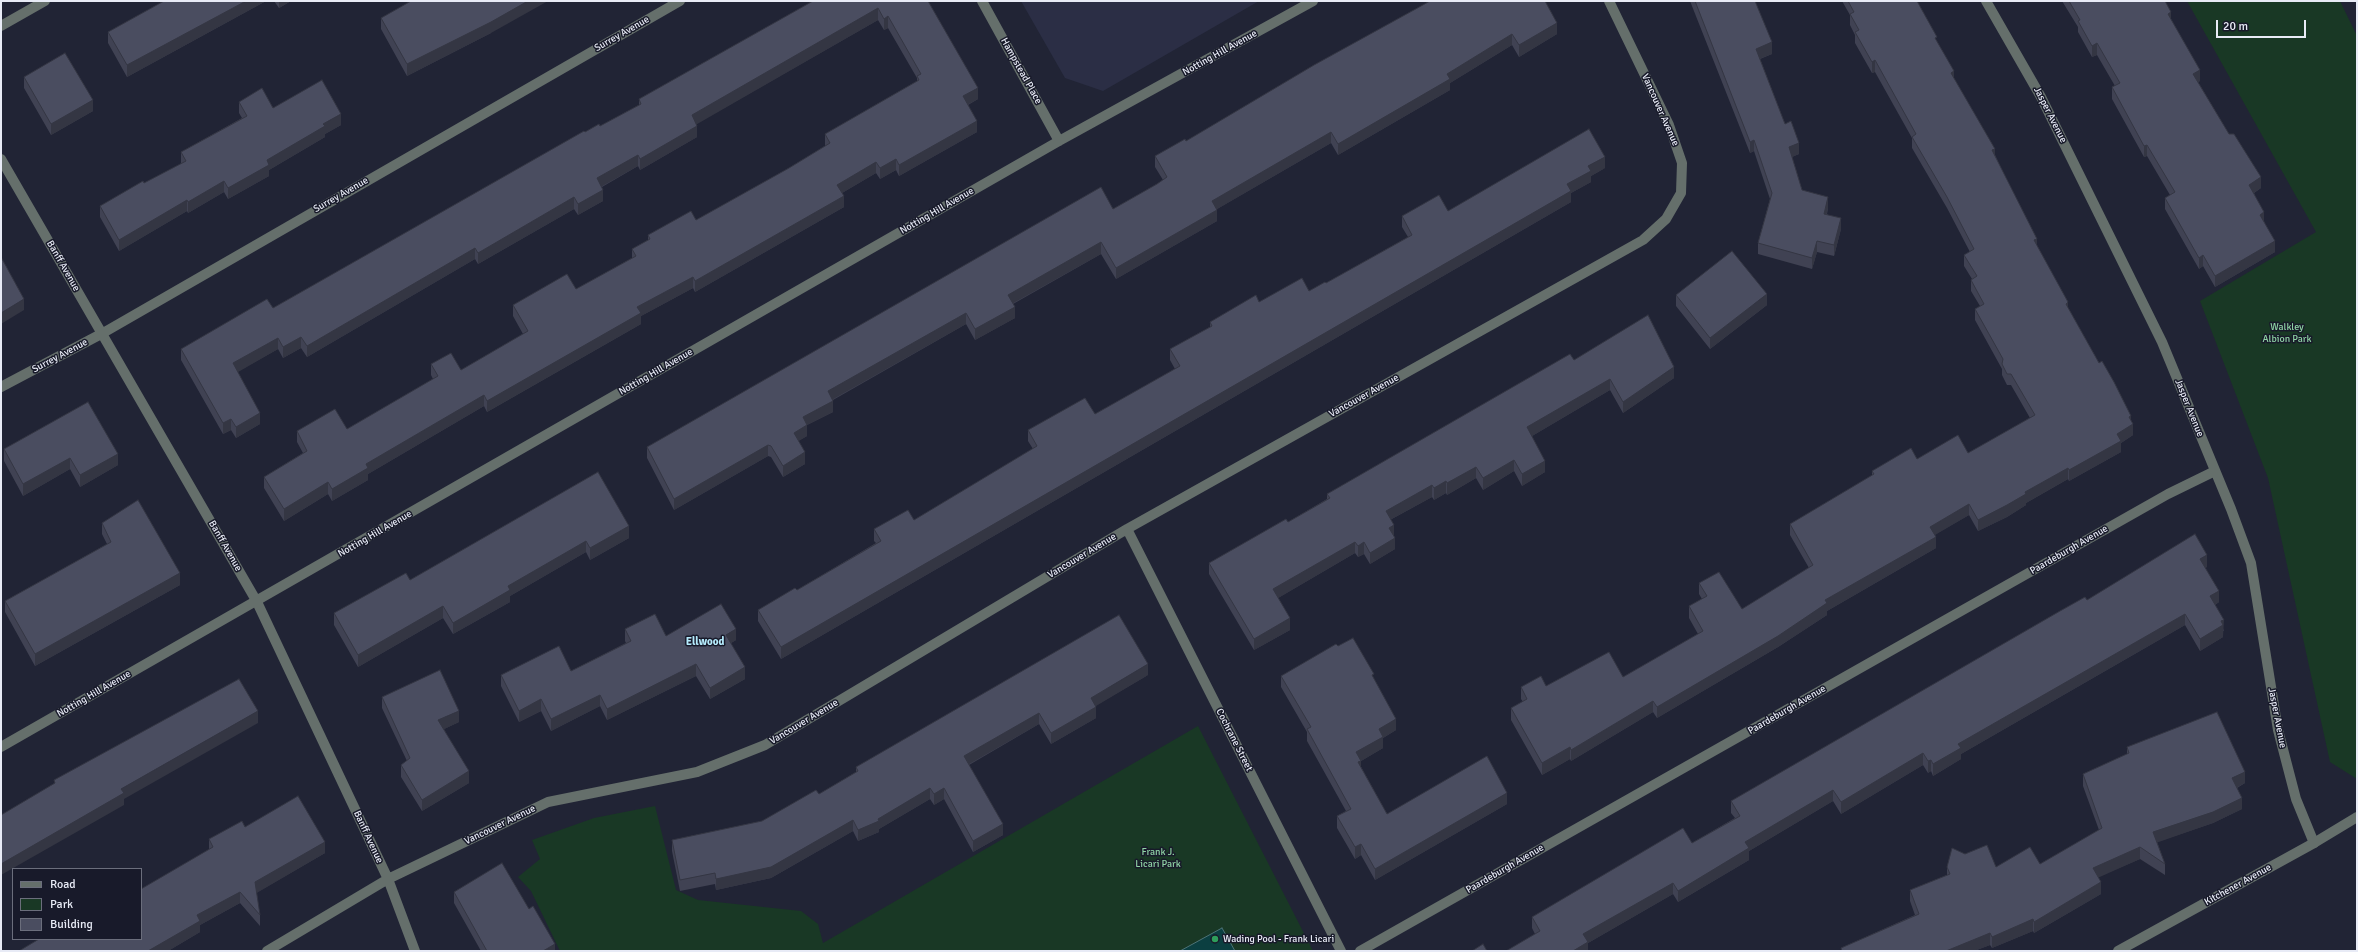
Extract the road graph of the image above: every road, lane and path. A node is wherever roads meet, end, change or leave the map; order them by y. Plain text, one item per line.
1 (45, 1) edge
2 (680, 1) edge
3 (982, 1) edge
4 (1313, 1) edge
5 (1609, 1) edge
6 (1986, 1) edge
7 (1, 26) edge
8 (1060, 141) junction
9 (1, 160) edge
10 (103, 333) junction
11 (1, 387) edge
12 (2215, 471) junction
13 (1127, 528) junction
14 (257, 602) junction
15 (1, 747) edge
16 (2357, 817) edge
17 (2314, 843) junction
18 (388, 879) junction
19 (267, 951) edge
20 (415, 951) edge
21 (1341, 951) edge
22 (1360, 951) edge
23 (2118, 951) edge

1 - 7 street
2 - 10 street, Surrey Avenue
3 - 8 street, Hampstead Place
4 - 8 street, Notting Hill Avenue
5 - 13 street, Vancouver Avenue
6 - 12 street, Jasper Avenue
8 - 14 street, Notting Hill Avenue
9 - 10 street, Banff Avenue
10 - 11 street, Surrey Avenue
10 - 14 street, Banff Avenue
12 - 17 street, Jasper Avenue
12 - 22 street, Paardeburgh Avenue
13 - 18 street, Vancouver Avenue
13 - 21 street, Cochrane Street
14 - 15 street, Notting Hill Avenue
14 - 18 street, Banff Avenue
16 - 17 street, Kitchener Avenue
17 - 23 street, Kitchener Avenue
18 - 19 street, Vancouver Avenue
18 - 20 street, Banff Avenue

